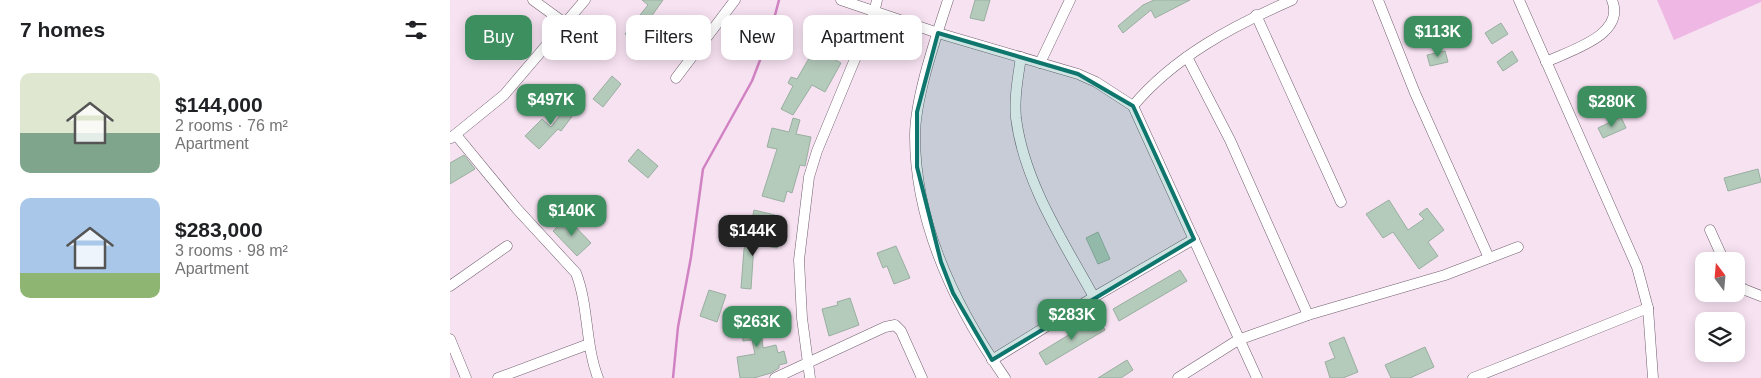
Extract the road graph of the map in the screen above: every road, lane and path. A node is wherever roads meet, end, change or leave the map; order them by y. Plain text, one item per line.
1 (533, 0) edge
2 (585, 0) edge
3 (735, 0) edge
4 (841, 0) edge
5 (877, 0) edge
6 (948, 0) edge
7 (1070, 0) edge
8 (1292, 0) edge
9 (1378, 0) edge
10 (1519, 0) edge
11 (1612, 0) edge
12 (874, 13) junction
13 (554, 15) edge
14 (573, 15) edge
15 (1256, 15) junction
16 (938, 33) junction
17 (542, 51) edge
18 (1021, 57) junction
19 (1186, 57) junction
20 (1546, 62) junction
21 (1040, 63) junction
22 (676, 78) dead end
23 (1132, 106) junction
24 (453, 137) edge
25 (1341, 202) dead end
26 (1710, 230) dead end
27 (1194, 239) junction
28 (508, 246) dead end
29 (1518, 247) dead end
30 (1720, 252) edge
31 (1489, 258) junction
32 (450, 286) edge
33 (1745, 288) edge
34 (1761, 296) edge
35 (1094, 297) junction
36 (1648, 308) junction
37 (1308, 315) junction
38 (450, 339) edge
39 (1238, 340) junction
40 (589, 344) junction
41 (992, 360) junction
42 (806, 365) junction
43 (517, 375) edge
44 (466, 378) edge
45 (498, 378) edge
46 (598, 378) edge
47 (775, 378) edge
48 (810, 378) edge
49 (922, 378) edge
50 (1005, 378) edge
51 (1178, 378) edge
52 (1257, 378) edge
53 (1472, 378) edge
54 (1653, 378) edge

1 - 13 street
2 - 14 street
3 - 22 street
4 - 12 street
5 - 12 street
6 - 16 street
7 - 21 street
8 - 15 street
9 - 31 street
10 - 20 street
11 - 20 street
12 - 16 street
12 - 42 street
15 - 19 street
15 - 25 street
16 - 18 street
16 - 41 street
17 - 24 street
18 - 21 street
18 - 35 street
19 - 23 street
19 - 37 street
20 - 36 street
21 - 23 street
23 - 27 street
24 - 40 street
26 - 30 street
27 - 35 street
27 - 39 street
28 - 32 street
29 - 31 street
31 - 37 street
33 - 34 street
35 - 41 street
36 - 53 street
36 - 54 street
37 - 39 street
38 - 44 street
39 - 51 street
39 - 52 street
40 - 43 street
40 - 46 street
41 - 50 street
42 - 47 street
42 - 48 street
42 - 49 street
43 - 45 street

